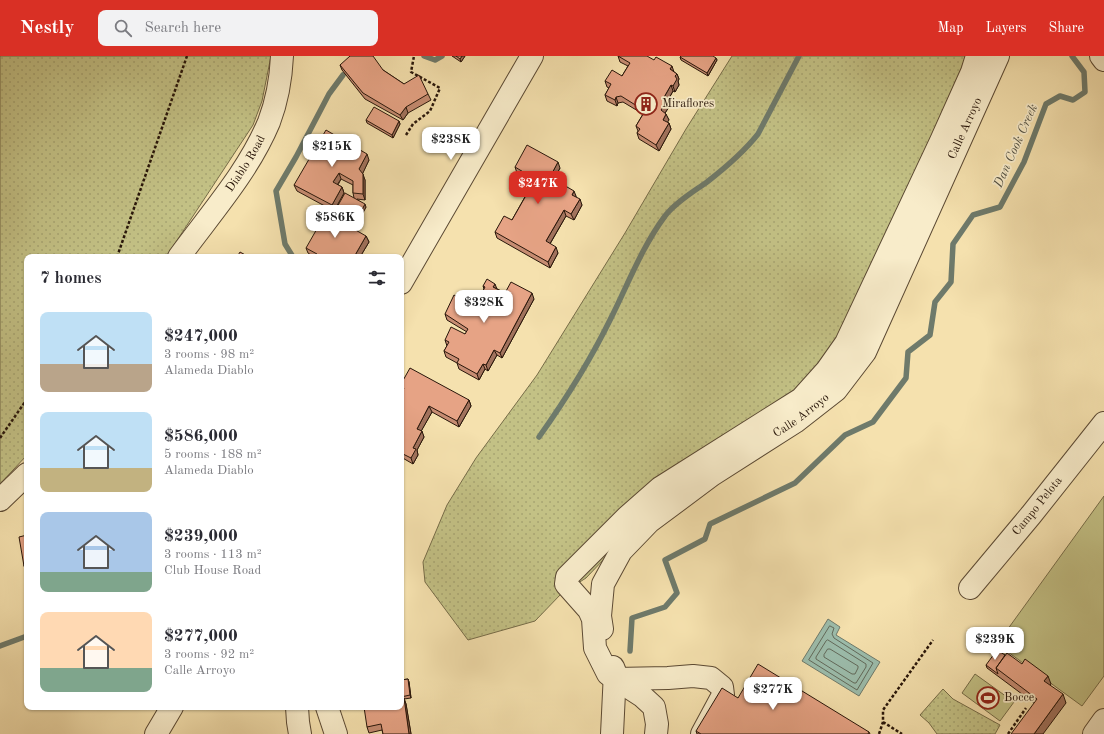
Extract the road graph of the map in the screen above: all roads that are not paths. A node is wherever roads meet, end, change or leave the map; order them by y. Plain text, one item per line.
1 (282, 56) edge
2 (532, 56) edge
3 (977, 56) edge
4 (998, 56) edge
5 (1101, 56) edge
6 (1104, 60) edge
7 (181, 254) edge
8 (404, 278) edge
9 (1104, 423) edge
10 (24, 477) edge
11 (0, 500) edge
12 (970, 588) dead end
13 (615, 679) junction
14 (170, 710) edge
15 (297, 710) edge
16 (328, 710) edge
17 (1104, 720) edge
18 (156, 734) edge
19 (300, 734) edge
20 (336, 734) edge
21 (612, 734) edge
22 (656, 734) edge
23 (702, 734) edge
24 (1094, 734) edge

1 - 7 street, Diablo Road
2 - 8 street
3 - 13 street
4 - 13 street, Calle Arroyo
5 - 6 street
9 - 12 street, Campo Pelota
10 - 11 street
13 - 21 street, Calle Arroyo
13 - 22 street
13 - 23 street
14 - 18 street
15 - 19 street
16 - 20 street
17 - 24 street

